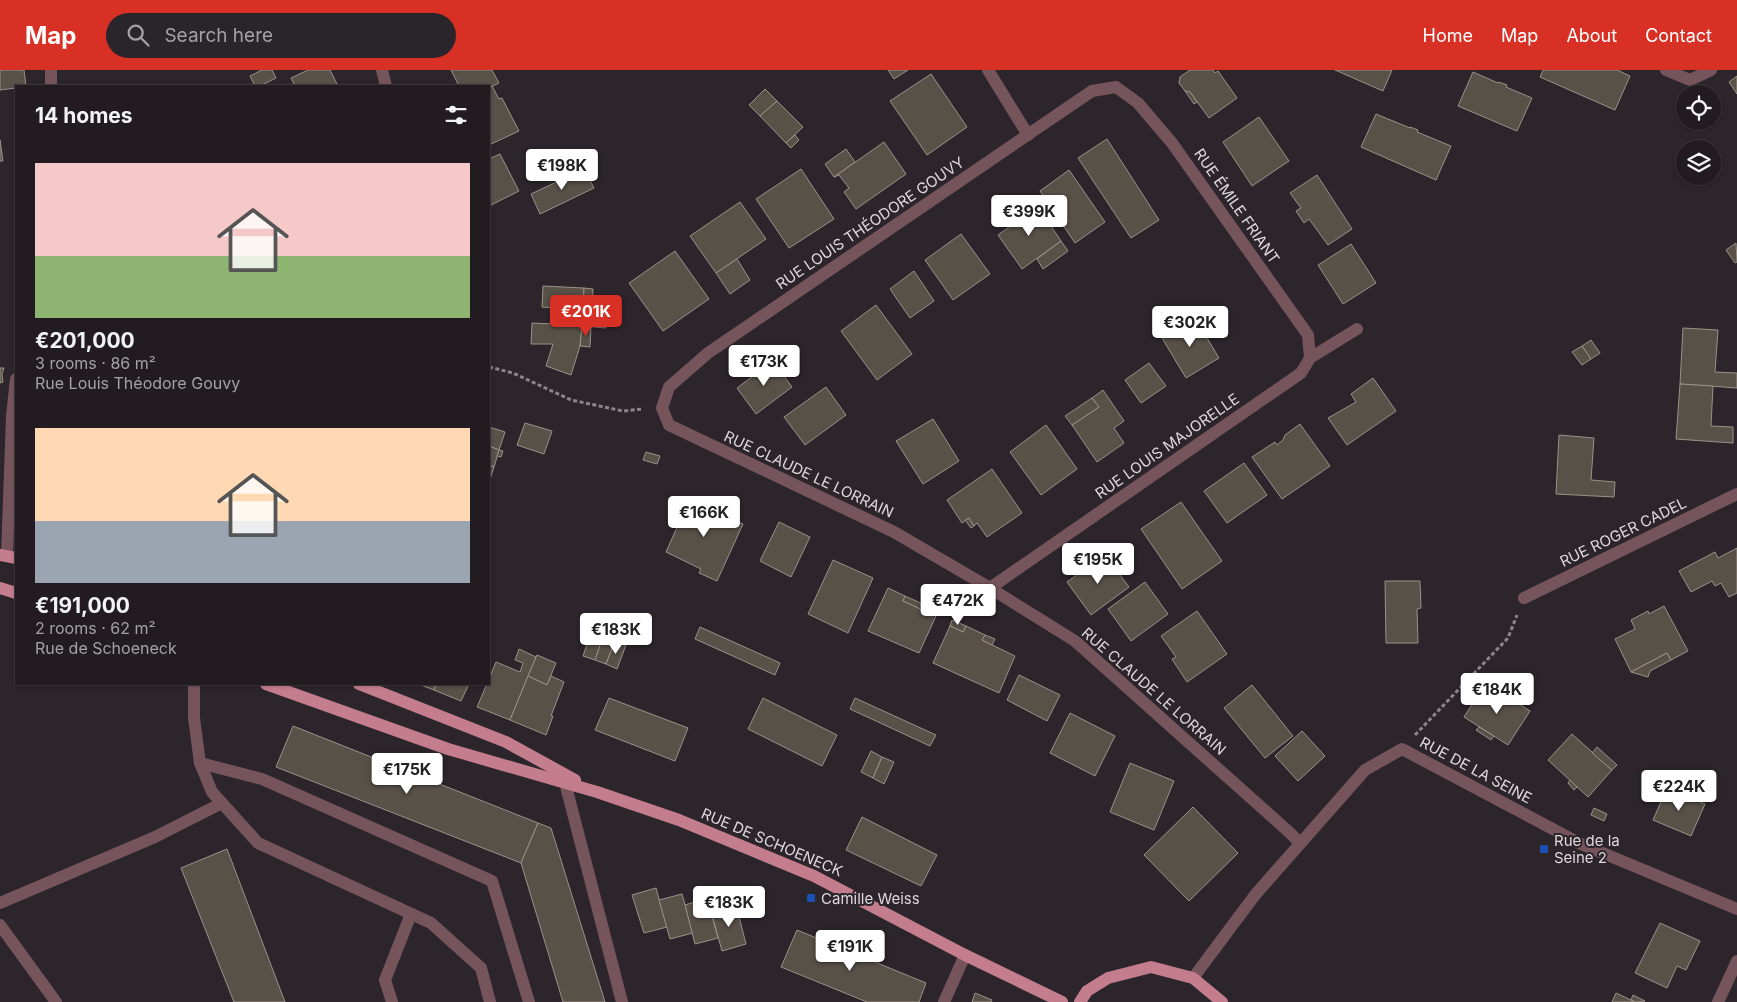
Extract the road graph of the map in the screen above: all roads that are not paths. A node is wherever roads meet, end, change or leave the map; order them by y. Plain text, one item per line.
1 (52, 70) edge
2 (382, 70) edge
3 (988, 70) edge
4 (1666, 70) edge
5 (1711, 70) edge
6 (51, 85) edge
7 (386, 85) edge
8 (1116, 87) joint
9 (1028, 135) junction
10 (1358, 329) dead end
11 (1310, 358) junction
12 (15, 388) edge
13 (662, 408) joint
14 (1737, 494) edge
15 (8, 556) edge
16 (0, 588) edge
17 (990, 588) junction
18 (15, 593) edge
19 (1524, 598) road end
20 (194, 685) edge
21 (269, 685) edge
22 (362, 685) edge
23 (200, 763) junction
24 (563, 777) junction
25 (222, 803) junction
26 (1300, 843) junction
27 (0, 903) edge
28 (1737, 909) edge
29 (411, 914) junction
30 (0, 925) edge
31 (965, 956) junction
32 (1737, 961) edge
33 (1194, 978) junction
34 (56, 1002) edge
35 (392, 1002) edge
36 (490, 1002) edge
37 (529, 1002) edge
38 (622, 1002) edge
39 (944, 1002) edge
40 (1062, 1002) edge
41 (1080, 1002) edge
42 (1222, 1002) edge
43 (1718, 1002) edge

1 - 6 street
2 - 7 street
3 - 9 street
4 - 5 street
8 - 9 street, RUE LOUIS THÉODORE GOUVY
8 - 11 street, RUE ÉMILE FRIANT
9 - 13 street, RUE LOUIS THÉODORE GOUVY
10 - 11 street, RUE LOUIS MAJORELLE
11 - 17 street, RUE LOUIS MAJORELLE
12 - 15 street
13 - 17 street, RUE CLAUDE LE LORRAIN
14 - 19 street, RUE ROGER CADEL
16 - 18 main road
17 - 26 street, RUE CLAUDE LE LORRAIN
20 - 23 street
21 - 24 main road, RUE DE SCHOENECK
22 - 24 main road, RUE DE SCHOENECK
23 - 25 street
23 - 37 street
24 - 31 main road, RUE DE SCHOENECK
24 - 38 street
25 - 27 street
25 - 29 street
26 - 28 street, RUE DE LA SEINE
26 - 33 street, RUE DE LA SEINE
29 - 35 street
29 - 36 street
30 - 34 street
31 - 39 street
31 - 40 main road, RUE DE SCHOENECK
32 - 43 street
33 - 41 main road
33 - 42 main road

